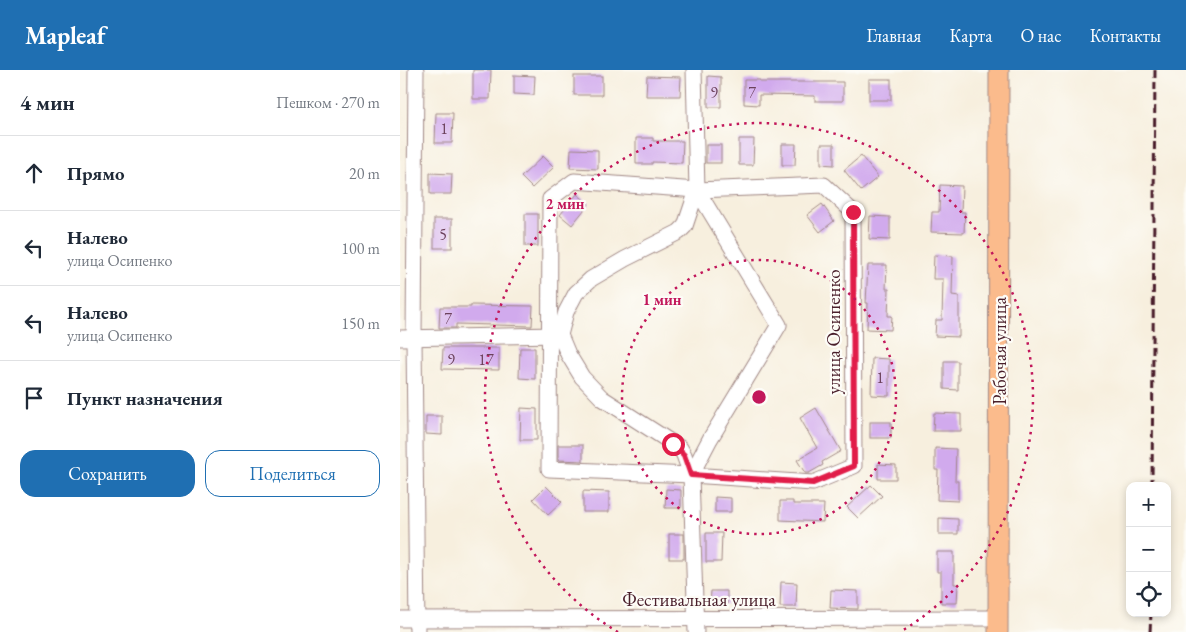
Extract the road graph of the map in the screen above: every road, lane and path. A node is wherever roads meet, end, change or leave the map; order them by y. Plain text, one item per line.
1 (416, 70) edge
2 (694, 70) edge
3 (1000, 70) edge
4 (697, 190) junction
5 (555, 335) junction
6 (407, 338) edge
7 (691, 475) junction
8 (400, 619) edge
9 (998, 625) edge
10 (417, 626) edge
11 (696, 626) edge

1 - 6 street
2 - 4 street
3 - 9 main road, Рабочая улица
4 - 5 street
4 - 5 street, улица Осипенко
4 - 7 street
4 - 7 street, улица Осипенко
5 - 6 street
5 - 7 street
5 - 7 street, улица Осипенко
6 - 10 street
7 - 11 street
8 - 10 street, Фестивальная улица
9 - 11 street, Фестивальная улица
10 - 11 street, Фестивальная улица

